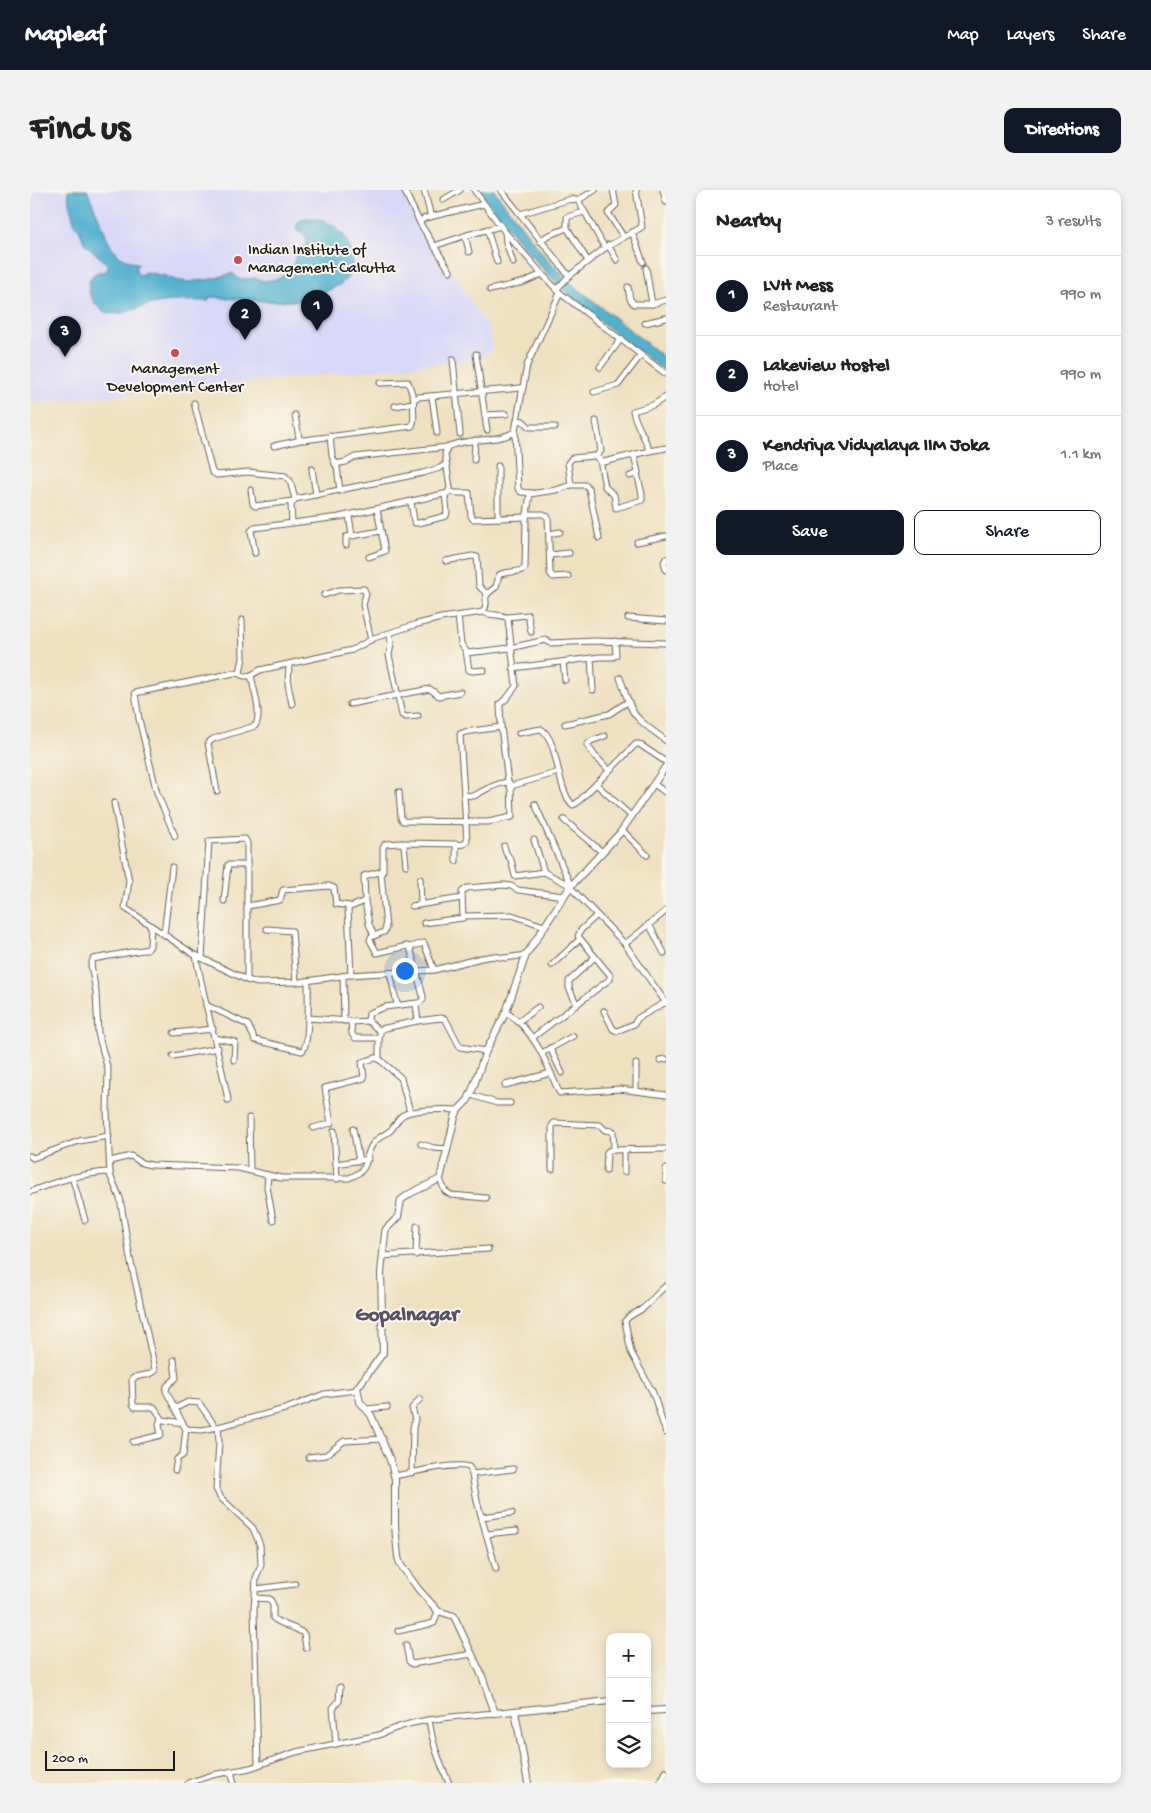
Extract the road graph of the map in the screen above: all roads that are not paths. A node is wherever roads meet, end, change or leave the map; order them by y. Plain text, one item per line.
1 (404, 190) edge
2 (424, 190) edge
3 (460, 190) edge
4 (474, 190) edge
5 (501, 190) edge
6 (614, 190) edge
7 (636, 190) edge
8 (663, 190) edge
9 (592, 191) edge
10 (443, 200) dead end
11 (579, 201) junction
12 (666, 202) edge
13 (484, 204) junction
14 (584, 212) junction
15 (520, 214) junction
16 (431, 217) junction
17 (420, 222) junction
18 (501, 226) junction
19 (567, 228) junction
20 (488, 229) junction
21 (506, 232) junction
22 (632, 232) junction
23 (467, 235) junction
24 (623, 236) junction
25 (540, 241) junction
26 (434, 246) junction
27 (607, 247) junction
28 (469, 252) dead end
29 (617, 260) dead end
30 (588, 261) junction
31 (497, 262) dead end
32 (643, 262) dead end
33 (513, 263) dead end
34 (646, 268) dead end
35 (450, 271) dead end
36 (542, 274) junction
37 (569, 276) junction
38 (628, 287) dead end
39 (490, 290) dead end
40 (558, 290) junction
41 (666, 300) edge
42 (652, 304) junction
43 (666, 318) edge
44 (645, 323) dead end
45 (621, 339) junction
46 (476, 354) dead end
47 (641, 355) junction
48 (453, 359) dead end
49 (600, 367) dead end
50 (666, 374) edge
51 (380, 383) dead end
52 (522, 388) junction
53 (483, 391) junction
54 (594, 392) dead end
55 (456, 394) junction
56 (432, 396) junction
57 (666, 397) edge
58 (414, 401) junction
59 (194, 403) dead end
60 (396, 406) dead end
61 (506, 414) dead end
62 (295, 415) dead end
63 (485, 416) junction
64 (518, 420) junction
65 (596, 422) dead end
66 (555, 427) dead end
67 (487, 430) dead end
68 (516, 431) junction
69 (437, 433) dead end
70 (460, 434) dead end
71 (330, 436) junction
72 (301, 440) junction
73 (474, 440) junction
74 (274, 446) dead end
75 (447, 447) junction
76 (666, 448) edge
77 (649, 450) junction
78 (634, 455) junction
79 (598, 458) junction
80 (474, 460) dead end
81 (336, 464) junction
82 (446, 464) junction
83 (498, 466) dead end
84 (312, 469) dead end
85 (637, 473) junction
86 (630, 476) dead end
87 (570, 486) junction
88 (251, 490) dead end
89 (340, 490) junction
90 (447, 493) junction
91 (532, 493) junction
92 (316, 495) junction
93 (294, 500) junction
94 (410, 502) junction
95 (377, 509) junction
96 (349, 515) junction
97 (527, 515) junction
98 (498, 518) junction
99 (292, 523) junction
100 (381, 530) junction
101 (560, 532) dead end
102 (549, 534) junction
103 (352, 536) junction
104 (666, 536) edge
105 (599, 538) dead end
106 (637, 542) dead end
107 (346, 545) dead end
108 (255, 553) dead end
109 (569, 553) dead end
110 (550, 555) junction
111 (369, 558) dead end
112 (666, 559) edge
113 (446, 561) dead end
114 (666, 570) edge
115 (568, 576) dead end
116 (486, 594) junction
117 (324, 595) dead end
118 (483, 612) junction
119 (458, 616) junction
120 (507, 617) junction
121 (628, 618) dead end
122 (242, 620) dead end
123 (666, 621) edge
124 (531, 632) dead end
125 (390, 634) junction
126 (371, 640) junction
127 (615, 641) junction
128 (666, 643) edge
129 (512, 646) junction
130 (467, 653) junction
131 (591, 658) junction
132 (563, 662) junction
133 (289, 665) junction
134 (513, 668) junction
135 (484, 670) dead end
136 (240, 673) junction
137 (250, 675) junction
138 (620, 678) dead end
139 (565, 680) dead end
140 (593, 690) dead end
141 (460, 692) dead end
142 (398, 694) junction
143 (629, 701) junction
144 (292, 704) dead end
145 (350, 704) dead end
146 (418, 716) dead end
147 (565, 724) dead end
148 (501, 726) junction
149 (518, 733) dead end
150 (605, 736) dead end
151 (666, 741) edge
152 (666, 762) edge
153 (666, 766) edge
154 (609, 770) junction
155 (559, 772) junction
156 (596, 784) junction
157 (654, 784) junction
158 (510, 785) junction
159 (217, 792) dead end
160 (399, 792) dead end
161 (666, 793) edge
162 (464, 795) junction
163 (114, 803) dead end
164 (535, 804) dead end
165 (632, 817) junction
166 (564, 820) dead end
167 (466, 822) junction
168 (622, 830) junction
169 (175, 836) dead end
170 (534, 840) dead end
171 (403, 843) junction
172 (457, 844) junction
173 (504, 846) dead end
174 (602, 852) junction
175 (647, 855) dead end
176 (456, 861) dead end
177 (247, 864) junction
178 (406, 865) dead end
179 (172, 866) dead end
180 (381, 872) junction
181 (544, 872) junction
182 (420, 879) dead end
183 (571, 886) junction
184 (564, 896) junction
185 (462, 898) junction
186 (224, 901) dead end
187 (365, 901) junction
188 (421, 904) junction
189 (248, 906) junction
190 (350, 906) junction
191 (412, 906) dead end
192 (666, 911) edge
193 (464, 916) junction
194 (596, 916) junction
195 (424, 923) dead end
196 (649, 924) junction
197 (151, 926) junction
198 (544, 926) junction
199 (267, 929) dead end
200 (164, 934) junction
201 (374, 936) junction
202 (580, 939) junction
203 (625, 944) junction
204 (410, 947) junction
205 (664, 953) dead end
206 (196, 955) junction
207 (526, 955) junction
208 (595, 957) junction
209 (202, 958) junction
210 (552, 965) dead end
211 (434, 970) junction
212 (417, 971) junction
213 (390, 972) junction
214 (351, 975) junction
215 (343, 976) junction
216 (247, 980) junction
217 (308, 981) junction
218 (296, 982) junction
219 (666, 988) edge
220 (658, 991) junction
221 (417, 1003) junction
222 (666, 1003) edge
223 (398, 1004) junction
224 (206, 1005) junction
225 (577, 1005) junction
226 (538, 1007) dead end
227 (604, 1011) dead end
228 (506, 1012) junction
229 (308, 1018) junction
230 (344, 1021) junction
231 (368, 1021) junction
232 (418, 1021) junction
233 (352, 1022) junction
234 (518, 1022) junction
235 (213, 1029) junction
236 (380, 1031) junction
237 (174, 1033) dead end
238 (573, 1036) dead end
239 (215, 1038) junction
240 (379, 1038) junction
241 (532, 1038) junction
242 (218, 1048) junction
243 (550, 1048) junction
244 (486, 1051) junction
245 (542, 1053) junction
246 (173, 1056) dead end
247 (379, 1059) junction
248 (666, 1059) edge
249 (234, 1060) dead end
250 (660, 1060) dead end
251 (636, 1064) dead end
252 (551, 1073) junction
253 (562, 1073) dead end
254 (505, 1085) dead end
255 (636, 1090) junction
256 (470, 1095) junction
257 (666, 1095) edge
258 (228, 1100) dead end
259 (510, 1103) dead end
260 (458, 1110) junction
261 (410, 1112) junction
262 (249, 1118) dead end
263 (313, 1128) dead end
264 (352, 1129) dead end
265 (334, 1131) dead end
266 (109, 1136) junction
267 (421, 1144) dead end
268 (448, 1149) junction
269 (666, 1149) edge
270 (614, 1150) junction
271 (624, 1150) junction
272 (30, 1156) edge
273 (368, 1159) junction
274 (113, 1160) junction
275 (359, 1161) junction
276 (336, 1164) junction
277 (552, 1169) dead end
278 (666, 1169) edge
279 (250, 1170) junction
280 (110, 1172) junction
281 (606, 1172) dead end
282 (624, 1172) dead end
283 (72, 1176) junction
284 (268, 1179) junction
285 (337, 1179) junction
286 (440, 1179) junction
287 (666, 1181) edge
288 (30, 1192) edge
289 (486, 1198) dead end
290 (84, 1220) dead end
291 (273, 1220) dead end
292 (417, 1226) dead end
293 (488, 1249) dead end
294 (416, 1255) junction
295 (383, 1256) junction
296 (666, 1286) edge
297 (174, 1360) dead end
298 (357, 1390) junction
299 (420, 1399) dead end
300 (387, 1407) dead end
301 (176, 1408) junction
302 (366, 1408) junction
303 (161, 1418) junction
304 (184, 1426) junction
305 (217, 1426) junction
306 (666, 1433) edge
307 (383, 1439) junction
308 (132, 1442) dead end
309 (309, 1457) dead end
310 (513, 1469) dead end
311 (175, 1470) dead end
312 (412, 1473) junction
313 (472, 1474) junction
314 (394, 1476) junction
315 (512, 1513) dead end
316 (482, 1516) junction
317 (516, 1531) dead end
318 (486, 1534) junction
319 (496, 1569) dead end
320 (295, 1584) dead end
321 (256, 1589) junction
322 (255, 1598) junction
323 (438, 1611) junction
324 (398, 1631) dead end
325 (406, 1645) dead end
326 (306, 1648) dead end
327 (472, 1654) junction
328 (340, 1687) dead end
329 (606, 1701) edge
330 (666, 1710) edge
331 (516, 1711) junction
332 (651, 1711) edge
333 (495, 1713) junction
334 (429, 1720) junction
335 (336, 1744) junction
336 (258, 1765) junction
337 (232, 1771) junction
338 (666, 1772) edge
339 (191, 1782) edge
340 (234, 1783) edge
341 (449, 1783) edge
342 (528, 1783) edge
343 (660, 1783) edge

1 - 17 street
2 - 16 street
3 - 10 street
4 - 13 street
5 - 15 street
6 - 24 street
7 - 22 street
8 - 12 street
9 - 11 street
11 - 14 street
11 - 15 street
13 - 16 street
13 - 18 street
14 - 19 street
14 - 27 street
15 - 25 street
16 - 17 street
17 - 26 street
18 - 20 street
18 - 21 street
19 - 25 street
19 - 30 street
20 - 23 street
20 - 31 street
21 - 33 street
21 - 36 street
22 - 24 street
22 - 32 street
23 - 26 street
23 - 28 street
24 - 27 street
25 - 37 street
26 - 35 street
27 - 29 street
27 - 30 street
30 - 37 street
34 - 42 street
36 - 39 street
36 - 40 street
37 - 40 street
38 - 42 street
40 - 45 street
40 - 52 street
41 - 42 street
43 - 44 street
45 - 47 street
45 - 49 street
46 - 53 street
47 - 50 street
47 - 54 street
48 - 55 street
51 - 58 street
52 - 53 street
52 - 64 street
53 - 55 street
53 - 63 street
55 - 56 street
55 - 70 street
56 - 58 street
56 - 69 street
57 - 77 street
58 - 60 street
58 - 71 street
59 - 93 street
61 - 63 street
62 - 72 street
63 - 67 street
64 - 66 street
64 - 68 street
65 - 79 street
68 - 73 street
68 - 91 street
71 - 72 street
71 - 81 street
72 - 74 street
73 - 75 street
73 - 80 street
75 - 81 street
75 - 82 street
76 - 77 street
77 - 78 street
78 - 79 street
78 - 85 street
79 - 85 street
79 - 87 street
81 - 89 street
82 - 89 street
82 - 90 street
83 - 98 street
84 - 92 street
85 - 86 street
87 - 91 street
87 - 105 street
88 - 93 street
89 - 92 street
90 - 94 street
90 - 94 street
90 - 98 street
91 - 97 street
92 - 93 street
93 - 99 street
94 - 95 street
95 - 96 street
95 - 100 street
96 - 99 street
96 - 103 street
97 - 98 street
97 - 102 street
97 - 116 street
99 - 108 street
100 - 103 street
100 - 111 street
101 - 102 street
102 - 110 street
103 - 107 street
104 - 106 street
109 - 110 street
110 - 115 street
112 - 114 street
113 - 116 street
116 - 118 street
117 - 126 street
118 - 119 street
118 - 120 street
119 - 125 street
119 - 130 street
120 - 124 street
120 - 129 street
121 - 123 street
122 - 136 street
125 - 126 street
125 - 142 street
126 - 133 street
127 - 128 street
127 - 129 street
127 - 131 street
129 - 130 street
129 - 134 street
130 - 135 street
131 - 132 street
131 - 140 street
132 - 134 street
132 - 139 street
133 - 137 street
133 - 144 street
134 - 148 street
136 - 137 street
136 - 169 street
137 - 159 street
138 - 143 street
141 - 142 street
142 - 145 street
142 - 146 street
143 - 147 street
143 - 151 street
148 - 158 street
148 - 162 street
149 - 155 street
150 - 154 street
152 - 154 street
153 - 157 street
154 - 156 street
155 - 156 street
155 - 158 street
156 - 165 street
157 - 161 street
157 - 165 street
158 - 162 street
158 - 167 street
160 - 167 street
162 - 167 street
163 - 197 street
164 - 183 street
165 - 168 street
166 - 174 street
167 - 172 street
168 - 174 street
168 - 175 street
170 - 181 street
171 - 172 street
171 - 178 street
171 - 180 street
172 - 176 street
173 - 181 street
174 - 183 street
177 - 186 street
177 - 189 street
177 - 209 street
179 - 200 street
180 - 187 street
180 - 201 street
181 - 183 street
182 - 188 street
183 - 184 street
183 - 194 street
184 - 185 street
184 - 198 street
185 - 188 street
185 - 193 street
187 - 190 street
187 - 201 street
188 - 191 street
189 - 190 street
189 - 216 street
190 - 214 street
192 - 196 street
193 - 195 street
193 - 198 street
194 - 202 street
194 - 203 street
196 - 203 street
196 - 205 street
197 - 200 street
197 - 266 street
198 - 207 street
199 - 218 street
200 - 206 street
201 - 204 street
202 - 208 street
202 - 210 street
203 - 220 street
204 - 211 street
204 - 212 street
206 - 209 street
206 - 224 street
207 - 211 street
207 - 228 street
208 - 225 street
208 - 225 street
209 - 216 street
211 - 212 street
212 - 213 street
212 - 221 street
213 - 214 street
213 - 223 street
214 - 215 street
215 - 217 street
215 - 230 street
216 - 218 street
217 - 218 street
217 - 229 street
219 - 220 street
220 - 222 street
221 - 223 street
221 - 232 street
222 - 227 street
223 - 231 street
224 - 229 street
224 - 235 street
225 - 241 street
226 - 234 street
228 - 234 street
228 - 244 street
229 - 230 street
230 - 233 street
231 - 233 street
231 - 236 street
232 - 236 street
232 - 244 street
233 - 240 street
234 - 241 street
235 - 237 street
235 - 239 street
236 - 240 street
238 - 243 street
239 - 242 street
239 - 249 street
240 - 247 street
241 - 245 street
242 - 246 street
242 - 258 street
243 - 245 street
243 - 253 street
244 - 256 street
245 - 252 street
247 - 261 street
247 - 263 street
248 - 250 street
251 - 255 street
252 - 254 street
252 - 255 street
255 - 257 street
256 - 259 street
256 - 260 street
260 - 261 street
260 - 268 street
261 - 273 street
262 - 279 street
264 - 275 street
265 - 276 street
266 - 272 street
266 - 274 street
267 - 268 street
268 - 286 street
269 - 271 street
270 - 271 street
270 - 277 street
270 - 281 street
271 - 282 street
273 - 275 street
273 - 285 street
274 - 279 street
274 - 280 street
275 - 276 street
276 - 285 street
278 - 287 street
279 - 284 street
280 - 283 street
280 - 303 street
283 - 288 street
283 - 290 street
284 - 285 street
284 - 291 street
286 - 289 street
286 - 295 street
292 - 294 street
293 - 294 street
294 - 295 street
295 - 298 street
296 - 306 street
297 - 301 street
298 - 302 street
298 - 305 street
299 - 312 street
300 - 302 street
301 - 304 street
301 - 305 street
302 - 307 street
303 - 304 street
303 - 308 street
304 - 305 street
304 - 311 street
305 - 321 street
307 - 309 street
307 - 314 street
310 - 313 street
312 - 313 street
312 - 314 street
313 - 316 street
314 - 323 street
315 - 316 street
316 - 318 street
317 - 318 street
318 - 319 street
320 - 321 street
321 - 322 street
322 - 326 street
322 - 336 street
323 - 324 street
323 - 327 street
325 - 327 street
327 - 333 street
328 - 335 street
329 - 331 street
330 - 332 street
331 - 333 street
331 - 342 street
333 - 334 street
334 - 335 street
334 - 341 street
335 - 336 street
336 - 337 street
337 - 339 street
337 - 340 street
338 - 343 street

